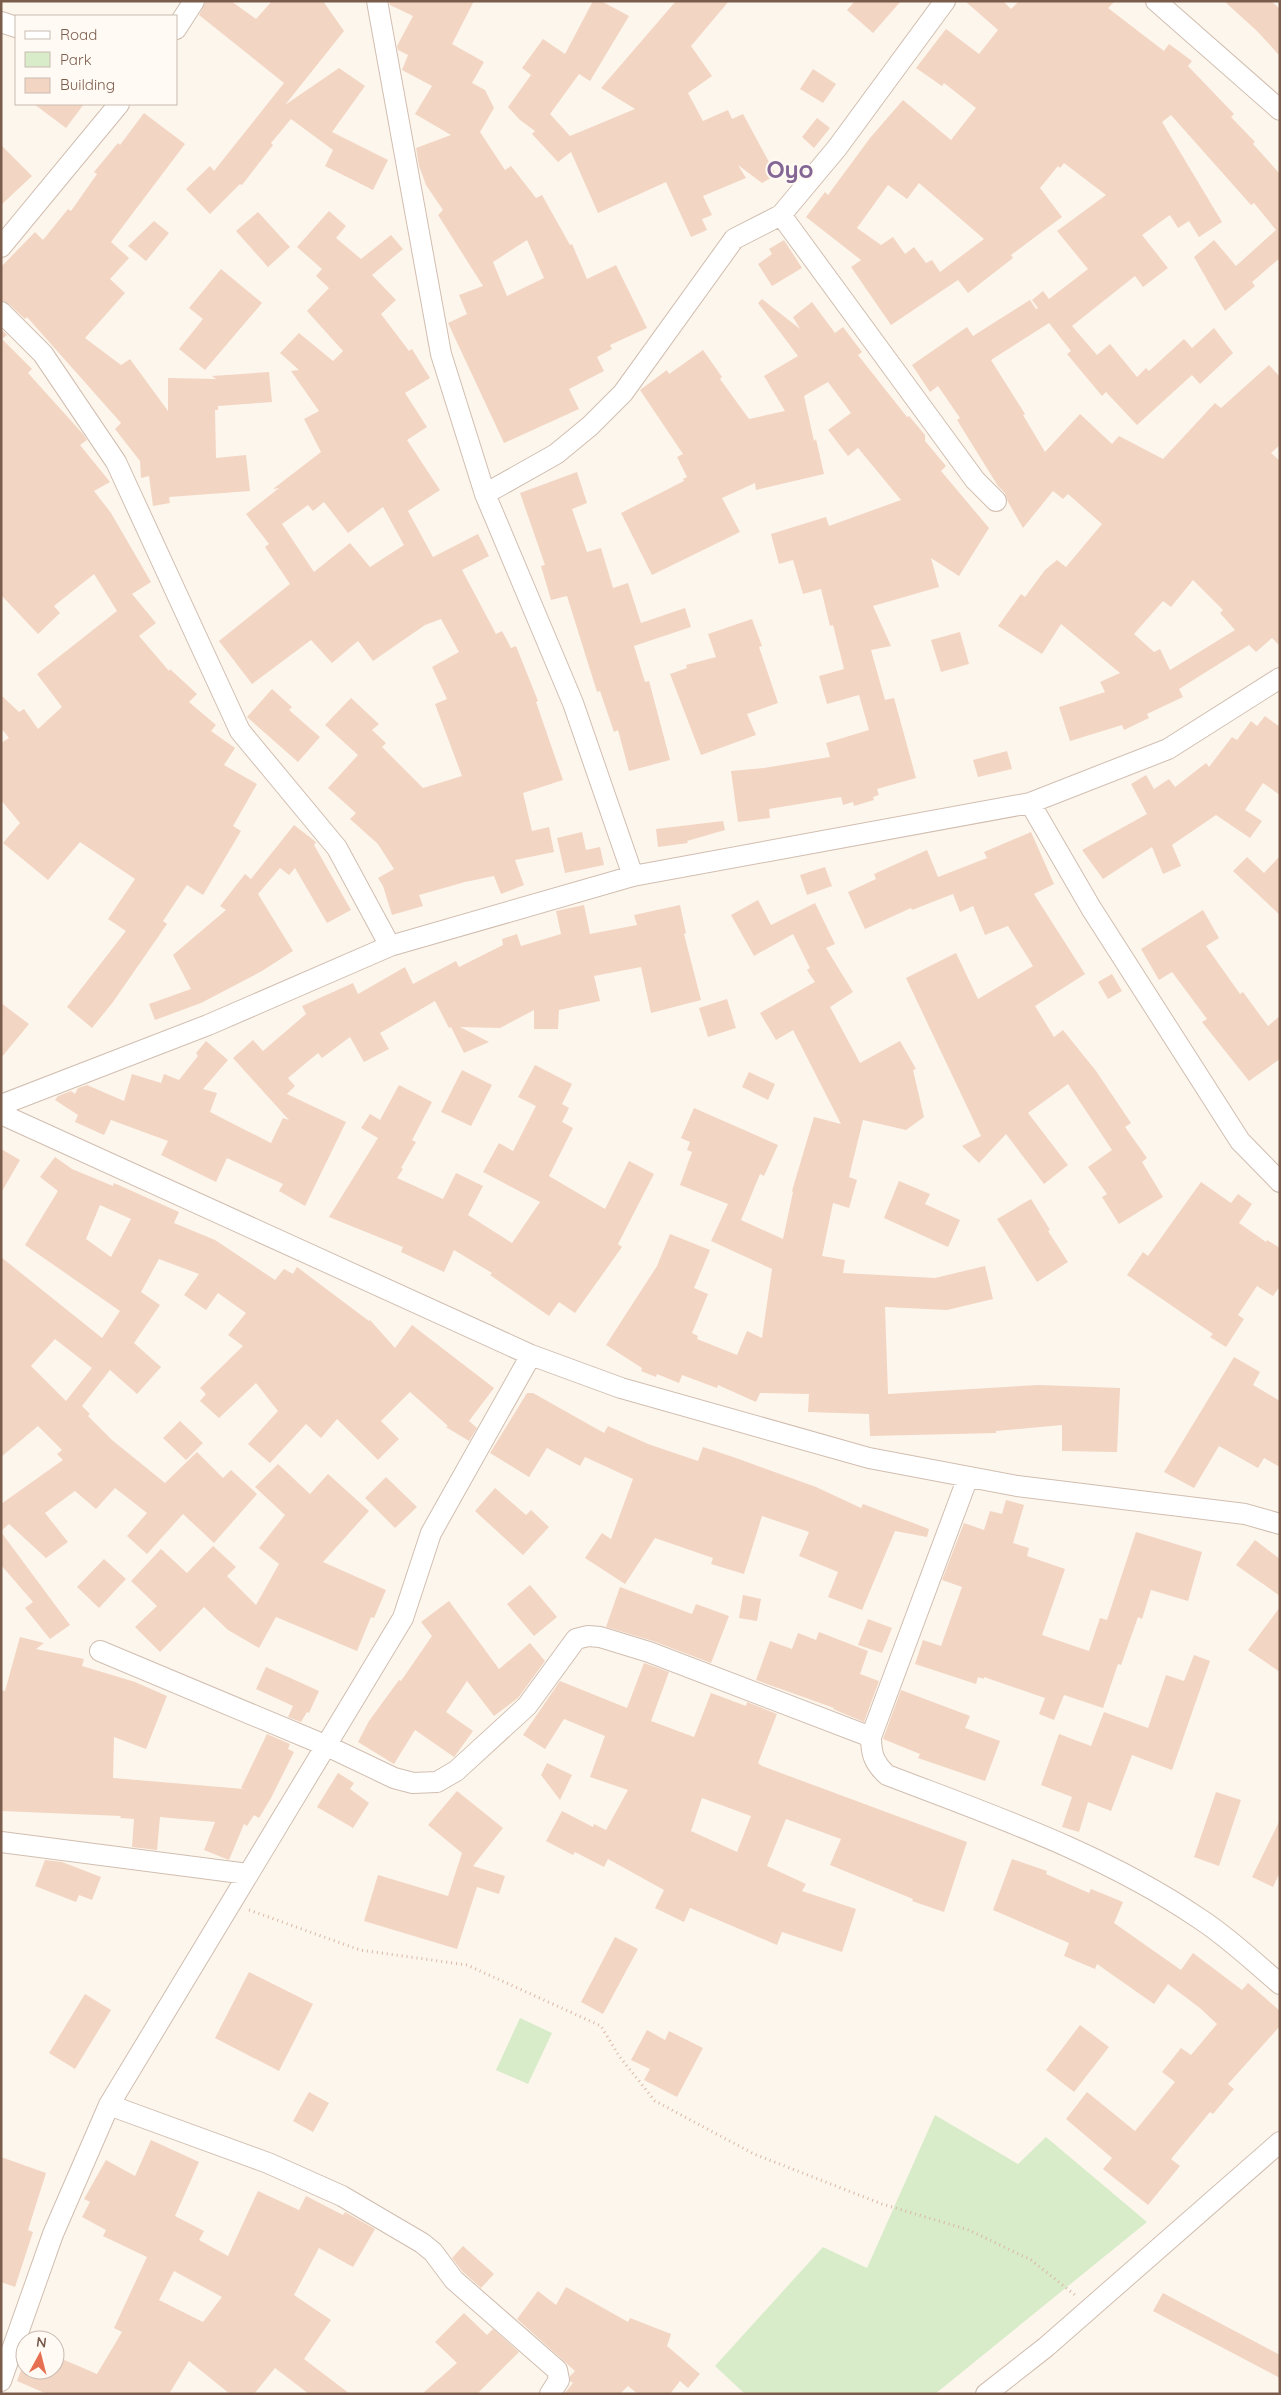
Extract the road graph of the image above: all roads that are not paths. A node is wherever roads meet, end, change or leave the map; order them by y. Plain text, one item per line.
1 (194, 1) edge
2 (377, 1) edge
3 (945, 1) edge
4 (1156, 1) edge
5 (1, 22) edge
6 (15, 26) edge
7 (178, 26) edge
8 (118, 105) edge
9 (1280, 110) edge
10 (781, 214) junction
11 (1, 247) edge
12 (1, 312) edge
13 (485, 494) junction
14 (996, 501) dead end
15 (1280, 678) edge
16 (1030, 803) junction
17 (633, 876) junction
18 (390, 946) junction
19 (1, 1105) edge
20 (1, 1114) edge
21 (1280, 1182) edge
22 (531, 1356) junction
23 (968, 1477) junction
24 (1280, 1524) edge
25 (100, 1651) dead end
26 (871, 1737) junction
27 (327, 1746) junction
28 (1, 1842) edge
29 (248, 1874) junction
30 (1280, 1984) edge
31 (109, 2105) junction
32 (1280, 2142) edge
33 (1, 2381) edge
34 (550, 2394) edge
35 (986, 2394) edge

1 - 7 street
2 - 13 street
3 - 10 street
4 - 9 street
5 - 6 street
8 - 11 street
10 - 13 street
10 - 14 street
12 - 18 street
13 - 17 street
15 - 16 street
16 - 17 street
16 - 21 street
17 - 18 street
18 - 19 street
20 - 22 street
22 - 23 street
22 - 27 street
23 - 24 street
23 - 26 street
25 - 27 street
26 - 27 street
26 - 30 street
27 - 29 street
28 - 29 street
29 - 31 street
31 - 33 street
31 - 34 street
32 - 35 street

